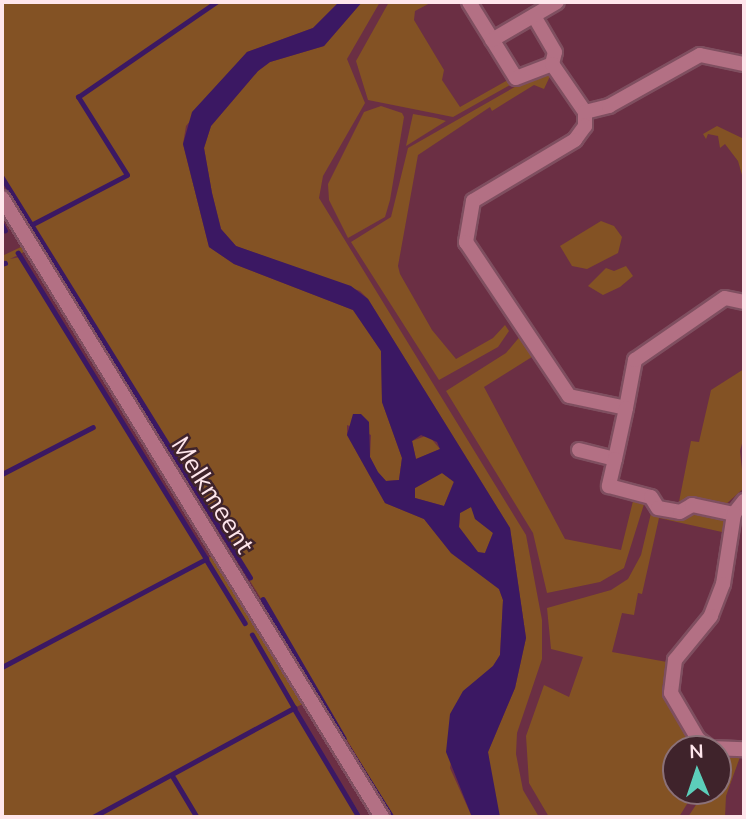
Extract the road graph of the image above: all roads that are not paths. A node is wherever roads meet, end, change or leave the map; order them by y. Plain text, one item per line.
1 (468, 2) edge
2 (557, 2) edge
3 (534, 16) junction
4 (492, 40) junction
5 (552, 64) junction
6 (744, 64) edge
7 (585, 112) junction
8 (2, 198) edge
9 (744, 302) edge
10 (626, 408) junction
11 (579, 450) dead end
12 (615, 459) junction
13 (744, 501) edge
14 (734, 514) junction
15 (744, 749) edge
16 (382, 817) edge

1 - 4 street
2 - 3 street
3 - 4 street
3 - 5 street
4 - 5 street
5 - 7 street
6 - 7 street
7 - 10 street
8 - 16 street, Melkmeent
9 - 10 street
10 - 12 street
11 - 12 street
12 - 14 street
13 - 14 street
14 - 15 street

